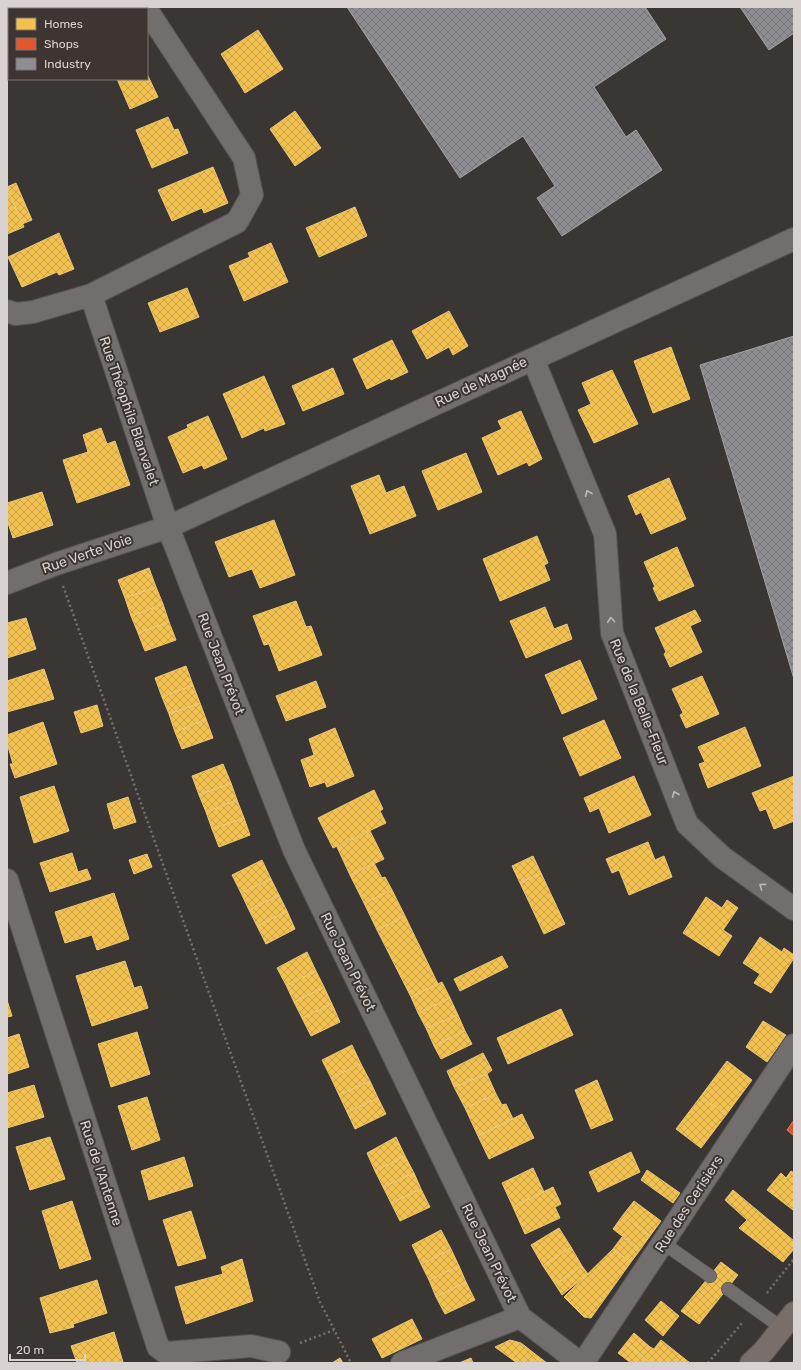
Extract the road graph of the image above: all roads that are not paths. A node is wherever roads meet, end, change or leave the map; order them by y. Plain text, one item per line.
1 (148, 12) edge
2 (794, 239) edge
3 (90, 295) junction
4 (7, 311) edge
5 (533, 358) junction
6 (168, 527) junction
7 (7, 583) edge
8 (7, 880) edge
9 (794, 909) edge
10 (794, 1045) edge
11 (663, 1243) junction
12 (710, 1276) dead end
13 (728, 1289) dead end
14 (520, 1317) junction
15 (788, 1320) edge
16 (279, 1352) road end
17 (757, 1360) edge
18 (402, 1363) edge
19 (581, 1363) edge

1 - 3 street
2 - 5 street, Rue de Magnée
3 - 4 street
3 - 6 street, Rue Théophile Blanvalet
5 - 6 street, Rue de Magnée
9 -> 5 street, Rue de la Belle-Fleur
6 - 7 street, Rue Verte Voie
6 - 14 street, Rue Jean Prévot
8 - 16 street, Rue de l'Antenne
10 - 11 street, Rue des Cerisiers
11 - 12 lane
11 - 19 street, Rue des Cerisiers
13 - 15 lane
14 - 18 street
14 - 19 street, Rue Jean Prévot
15 - 17 main road

